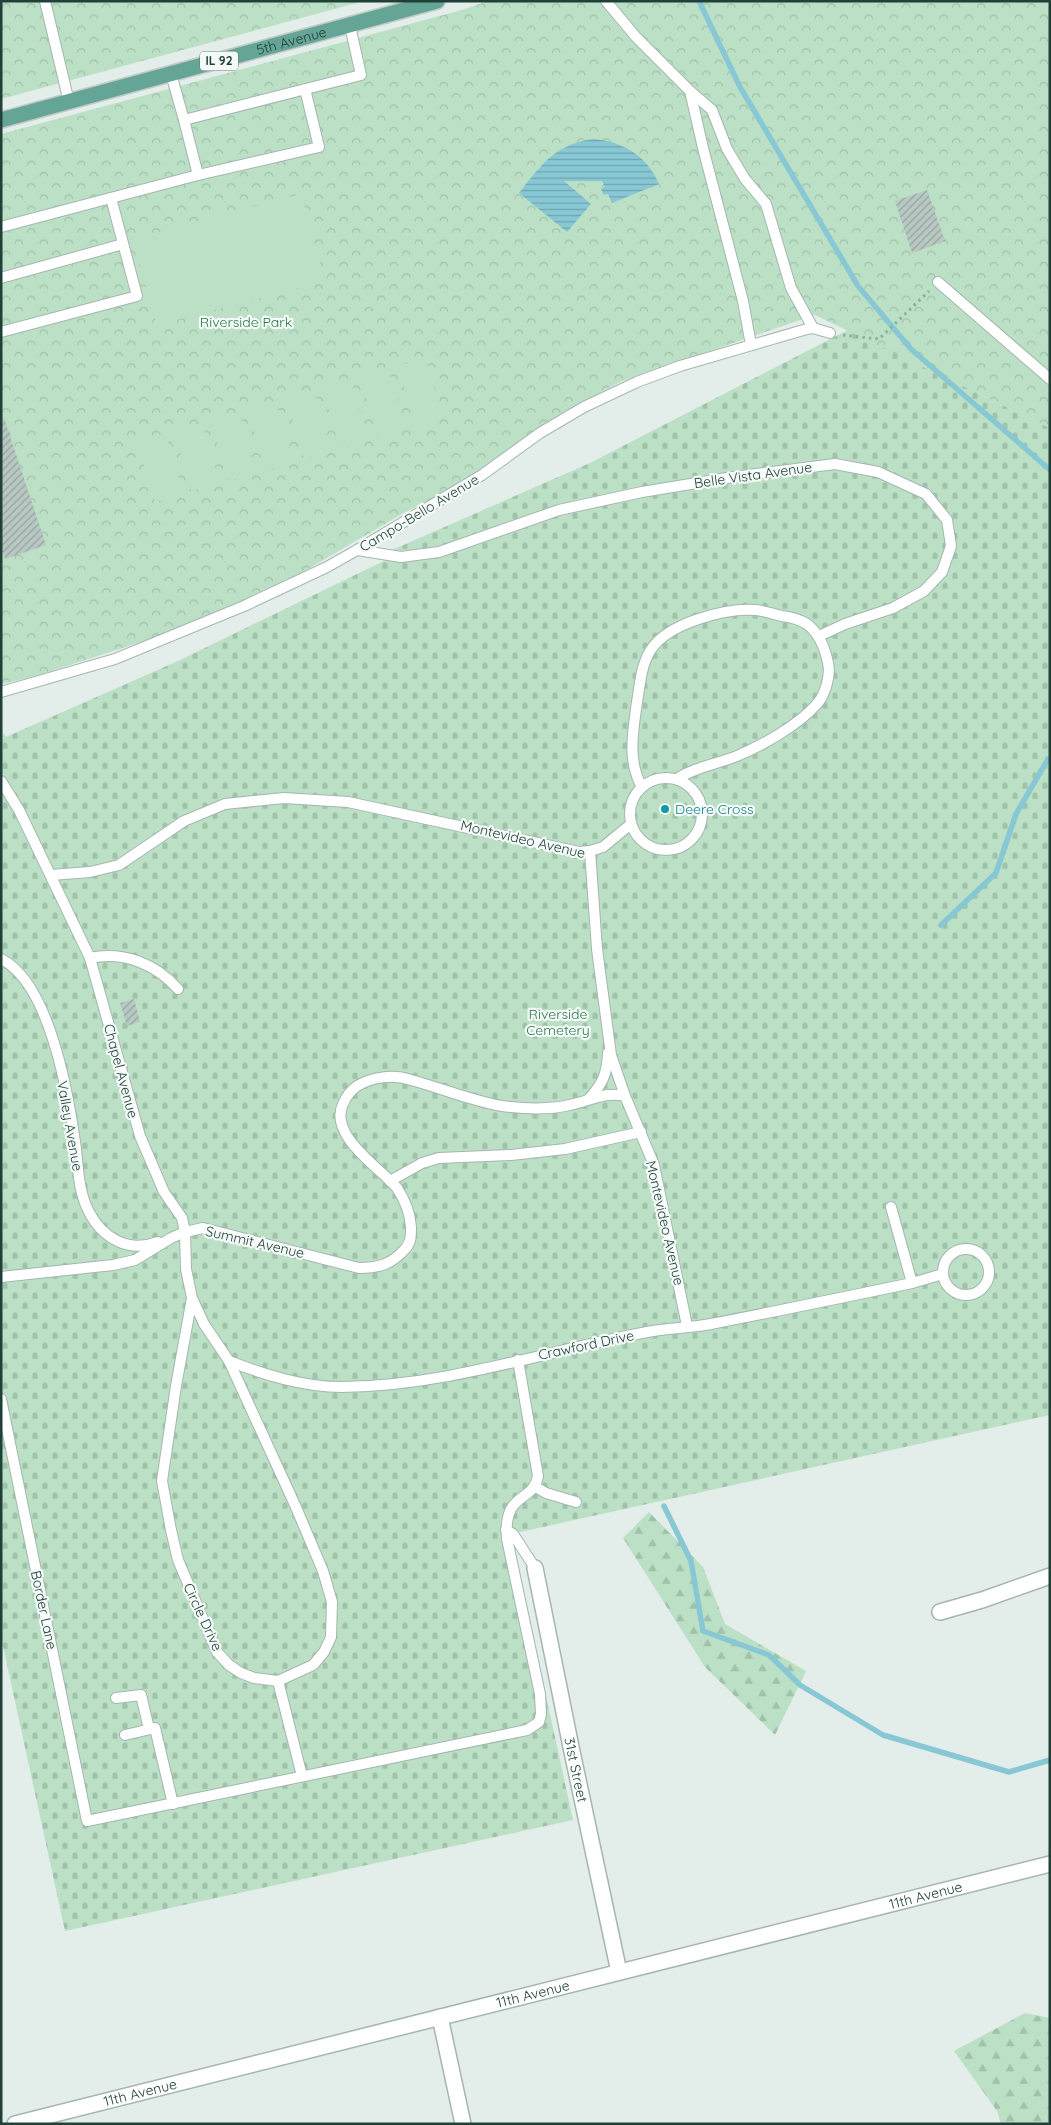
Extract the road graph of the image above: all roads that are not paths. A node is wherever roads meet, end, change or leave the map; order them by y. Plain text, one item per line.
1 (45, 1) edge
2 (437, 1) edge
3 (606, 1) edge
4 (350, 26) junction
5 (171, 74) junction
6 (305, 89) junction
7 (690, 91) junction
8 (69, 102) junction
9 (1, 120) edge
10 (184, 120) junction
11 (198, 175) junction
12 (111, 198) junction
13 (1, 227) edge
14 (123, 244) junction
15 (1, 278) edge
16 (938, 282) road end
17 (813, 328) junction
18 (1, 332) edge
19 (830, 333) road end
20 (750, 345) junction
21 (1050, 379) edge
22 (356, 550) junction
23 (819, 636) junction
24 (1, 692) edge
25 (677, 779) junction
26 (1, 781) edge
27 (642, 787) junction
28 (631, 824) junction
29 (590, 851) junction
30 (51, 875) junction
31 (1, 958) edge
32 (90, 958) junction
33 (178, 989) dead end
34 (608, 1040) junction
35 (625, 1096) junction
36 (589, 1100) junction
37 (641, 1132) junction
38 (390, 1181) junction
39 (891, 1207) dead end
40 (185, 1232) junction
41 (171, 1238) junction
42 (943, 1274) junction
43 (1, 1277) edge
44 (912, 1283) junction
45 (192, 1298) junction
46 (687, 1326) junction
47 (518, 1360) junction
48 (228, 1362) junction
49 (1, 1399) edge
50 (534, 1486) junction
51 (576, 1502) dead end
52 (506, 1530) junction
53 (535, 1568) joint
54 (1050, 1576) edge
55 (940, 1612) dead end
56 (278, 1681) junction
57 (116, 1698) dead end
58 (149, 1729) junction
59 (125, 1735) dead end
60 (302, 1776) junction
61 (172, 1804) junction
62 (1050, 1864) edge
63 (619, 1972) junction
64 (440, 2017) junction
65 (15, 2124) edge
66 (463, 2124) edge

1 - 8 lane
2 - 4 main road, 5th Avenue / IL 92
3 - 7 lane
4 - 5 main road, 5th Avenue / IL 92
4 - 6 lane
5 - 8 main road, 5th Avenue / IL 92
5 - 10 lane
6 - 10 lane
6 - 11 lane
7 - 17 lane
7 - 20 lane
8 - 9 main road, 5th Avenue / IL 92
10 - 11 lane
11 - 12 lane
12 - 13 lane
12 - 14 lane
14 - 15 lane
14 - 18 lane
16 - 21 lane
17 - 19 lane
17 - 20 lane, Campo-Bello Avenue
20 - 22 lane, Campo-Bello Avenue
22 - 23 lane, Belle Vista Avenue
22 - 24 lane, Campo-Bello Avenue
23 - 25 lane
23 - 27 lane
25 - 27 lane
25 - 28 lane
26 - 30 lane, Chapel Avenue
27 - 28 lane
28 - 29 lane
29 - 30 lane, Montevideo Avenue
29 - 34 lane, Montevideo Avenue
30 - 32 lane, Chapel Avenue
31 - 41 lane, Valley Avenue
32 - 33 lane
32 - 40 lane, Chapel Avenue
34 - 35 lane, Montevideo Avenue
34 - 36 lane
35 - 36 lane, Summit Avenue
35 - 37 lane, Montevideo Avenue
36 - 38 lane, Summit Avenue
37 - 38 lane
37 - 46 lane, Montevideo Avenue
38 - 40 lane, Summit Avenue
39 - 44 lane
40 - 41 lane, Summit Avenue
40 - 45 lane, Chapel Avenue
41 - 43 lane, Summit Avenue
42 - 42 lane
42 - 44 lane, Crawford Drive
44 - 46 lane, Crawford Drive
45 - 48 lane, Chapel Avenue
45 - 56 lane, Circle Drive
46 - 47 lane, Crawford Drive
47 - 48 lane, Crawford Drive
47 - 50 lane
48 - 56 lane
49 - 61 lane, Border Lane
50 - 51 lane
50 - 52 lane
52 - 53 lane
52 - 60 lane
53 - 63 street, 31st Street
54 - 55 street
56 - 60 lane
57 - 58 lane
58 - 59 lane
58 - 61 lane
60 - 61 lane
62 - 63 street, 11th Avenue
63 - 64 street, 11th Avenue
64 - 65 street, 11th Avenue
64 - 66 street

